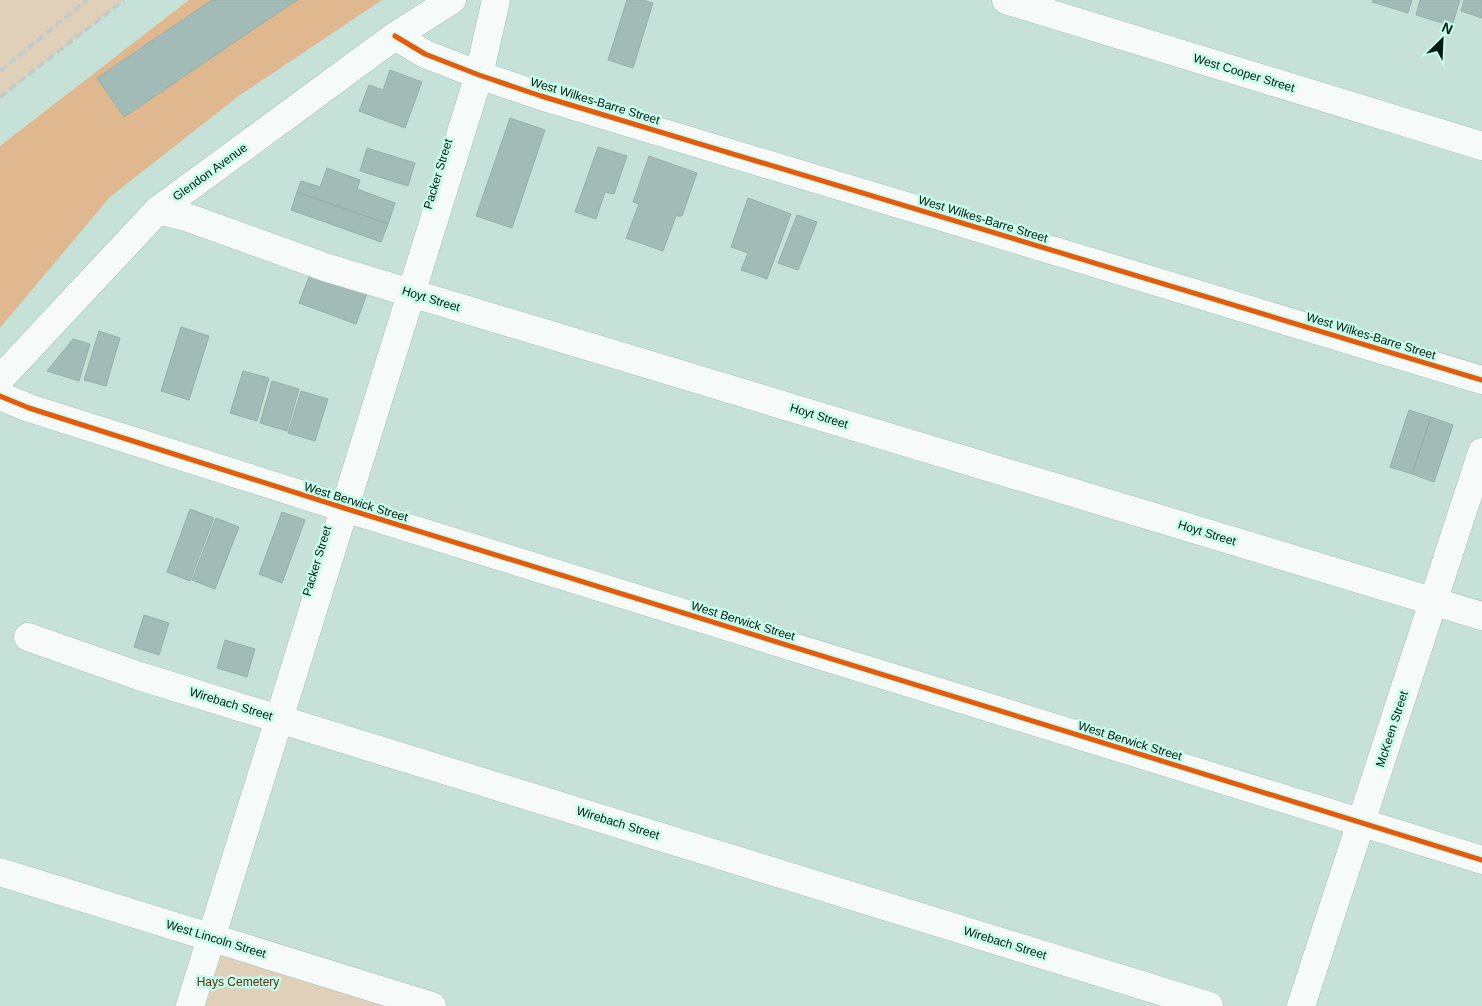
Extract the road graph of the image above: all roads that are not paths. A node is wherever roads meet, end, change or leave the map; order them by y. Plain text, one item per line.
1 (452, 0) edge
2 (496, 0) edge
3 (1006, 0) edge
4 (395, 36) junction
5 (479, 75) junction
6 (1482, 146) edge
7 (158, 210) junction
8 (411, 293) junction
9 (0, 379) edge
10 (1482, 380) edge
11 (0, 396) edge
12 (1482, 452) edge
13 (344, 508) junction
14 (1433, 602) junction
15 (1482, 616) edge
16 (28, 637) dead end
17 (279, 718) junction
18 (1361, 822) junction
19 (1482, 860) edge
20 (0, 872) edge
21 (211, 938) junction
22 (190, 1006) edge
23 (432, 1006) edge
24 (1209, 1006) edge
25 (1301, 1006) edge

1 - 4 street, Glendon Avenue
2 - 5 street, Packer Street
3 - 6 street, West Cooper Street
4 - 5 street, West Wilkes-Barre Street
4 - 7 street, Glendon Avenue
5 - 8 street, Packer Street
5 - 10 street, West Wilkes-Barre Street
7 - 8 street, Hoyt Street
7 - 9 street, Glendon Avenue
8 - 13 street, Packer Street
8 - 14 street, Hoyt Street
11 - 13 street, West Berwick Street
12 - 14 street, McKeen Street
13 - 17 street, Packer Street
13 - 18 street, West Berwick Street
14 - 15 street, Hoyt Street
14 - 18 street, McKeen Street
16 - 17 street, Wirebach Street
17 - 21 street, Packer Street
17 - 24 street, Wirebach Street
18 - 19 street, West Berwick Street
18 - 25 street, McKeen Street
20 - 21 street, West Lincoln Street
21 - 22 street, Packer Street
21 - 23 street, West Lincoln Street

